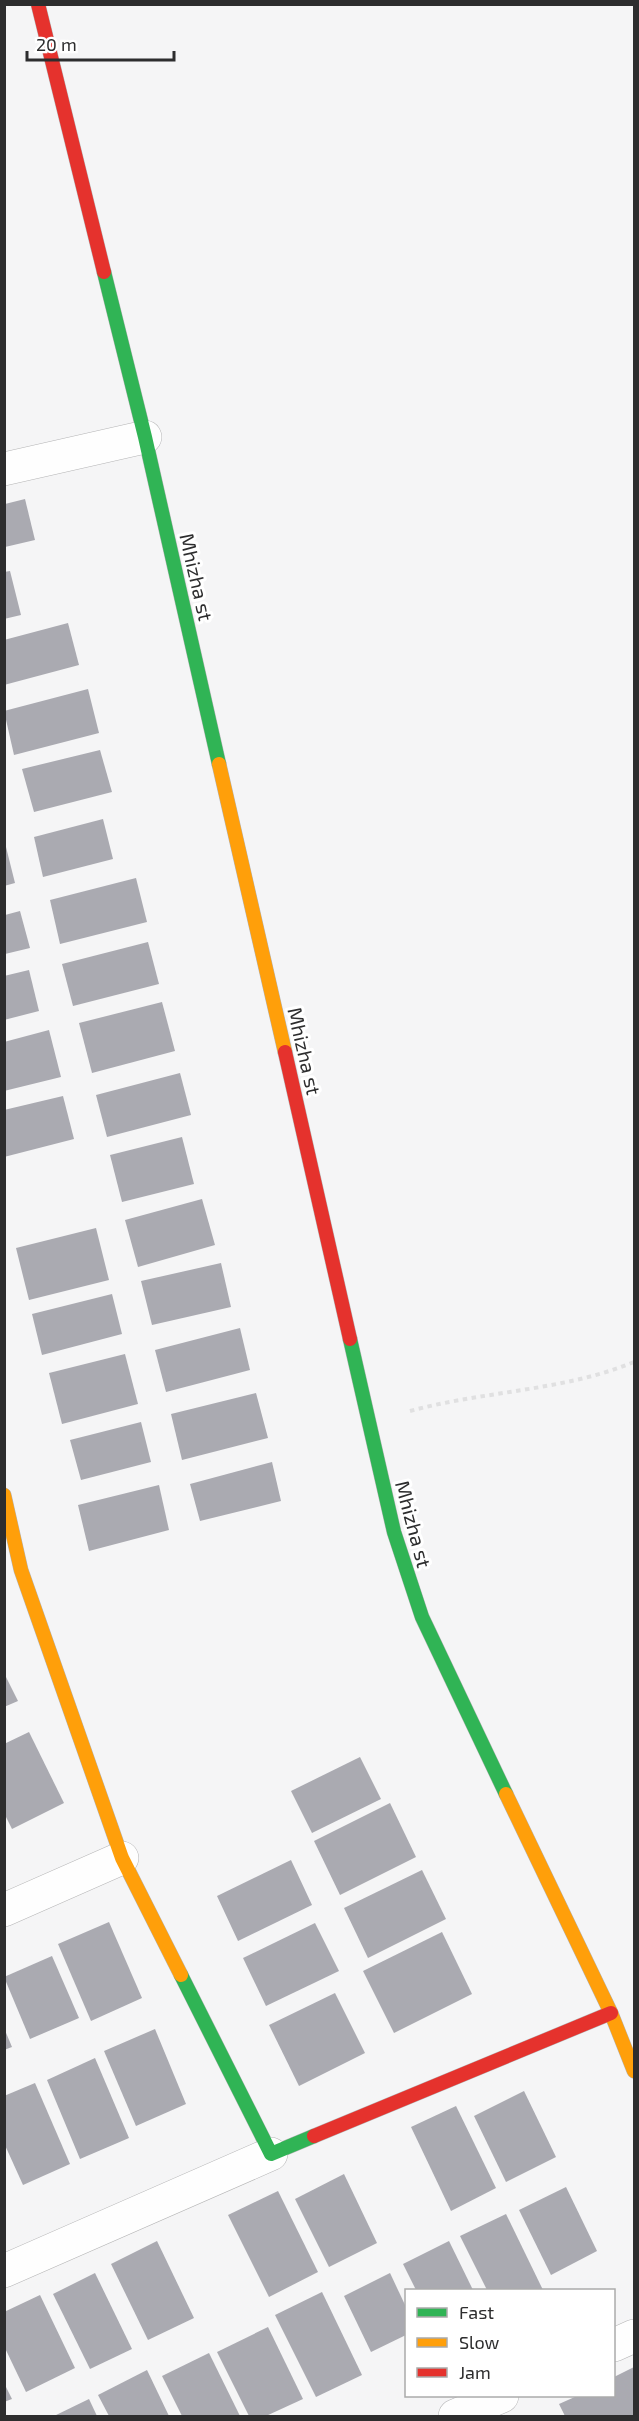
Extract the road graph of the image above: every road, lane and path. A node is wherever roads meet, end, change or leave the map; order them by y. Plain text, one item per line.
1 (38, 4) edge
2 (145, 436) junction
3 (4, 469) edge
4 (634, 1362) edge
5 (369, 1422) junction
6 (4, 1495) edge
7 (13, 1574) edge
8 (122, 1858) junction
9 (4, 1910) edge
10 (611, 2013) junction
11 (634, 2071) edge
12 (271, 2154) junction
13 (4, 2271) edge
14 (634, 2336) edge
15 (615, 2345) edge
16 (500, 2397) edge
17 (455, 2416) edge

1 - 2 street, Mhizha st
2 - 3 street
2 - 5 street, Mhizha st
4 - 5 path
5 - 10 street, Mhizha st
6 - 7 street
7 - 8 street
8 - 9 street
8 - 12 street
10 - 11 street, Mhizha st
10 - 12 street
12 - 13 street
14 - 15 street
16 - 17 street

